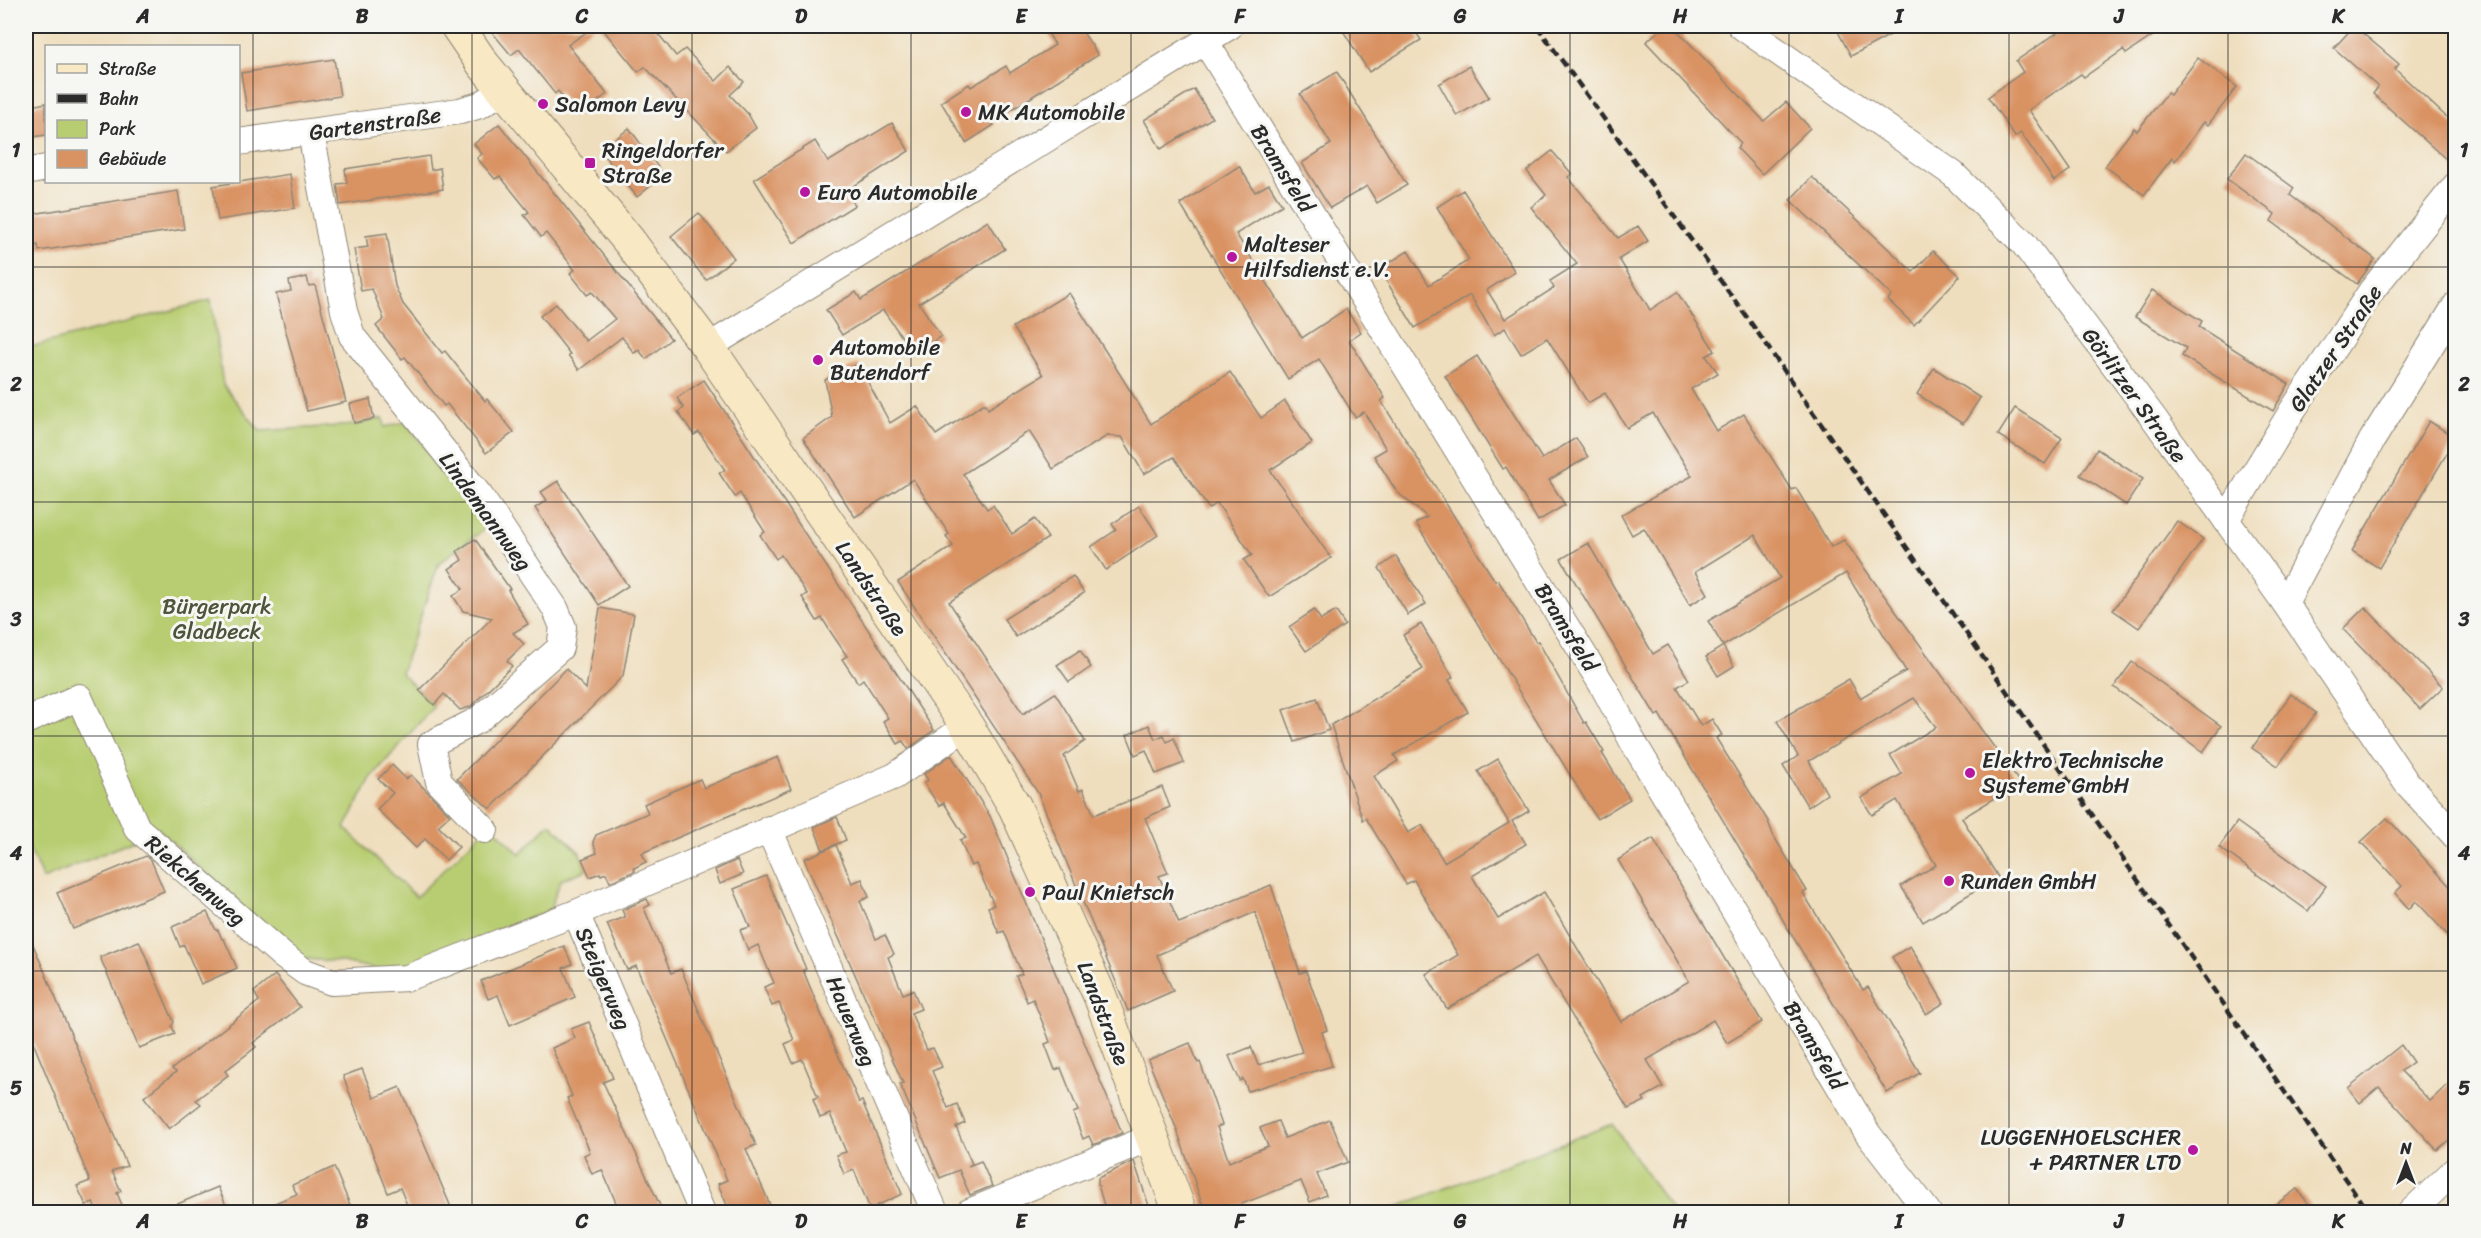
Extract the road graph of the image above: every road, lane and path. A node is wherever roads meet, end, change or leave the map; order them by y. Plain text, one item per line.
1 (457, 26) edge
2 (1230, 26) edge
3 (1757, 30) edge
4 (1205, 41) junction
5 (506, 89) junction
6 (311, 133) junction
7 (240, 142) edge
8 (45, 168) edge
9 (26, 172) edge
10 (2456, 185) edge
11 (2456, 305) edge
12 (708, 347) junction
13 (2226, 520) junction
14 (2285, 603) junction
15 (26, 721) edge
16 (967, 726) junction
17 (769, 829) junction
18 (485, 830) dead end
19 (2456, 837) edge
20 (576, 913) junction
21 (332, 982) joint
22 (1152, 1137) junction
23 (2456, 1169) edge
24 (702, 1212) edge
25 (935, 1212) edge
26 (969, 1212) edge
27 (1180, 1212) edge
28 (1928, 1212) edge
29 (2411, 1212) edge

1 - 5 street, Landstraße
2 - 4 street
3 - 13 street, Görlitzer Straße
4 - 12 street
4 - 28 street, Bramsfeld
5 - 6 street, Gartenstraße
5 - 12 street, Landstraße
6 - 7 street, Gartenstraße
6 - 18 street, Lindemannweg
8 - 9 street
10 - 13 street, Glatzer Straße
11 - 14 street
12 - 16 street, Landstraße
13 - 14 street, Görlitzer Straße
14 - 19 street, Görlitzer Straße
15 - 21 street, Riekchenweg
16 - 17 street
16 - 22 street, Landstraße
17 - 20 street
17 - 25 street, Hauerweg
20 - 21 street, Steigerweg
20 - 24 street, Steigerweg
22 - 26 street
22 - 27 street, Landstraße
23 - 29 street

